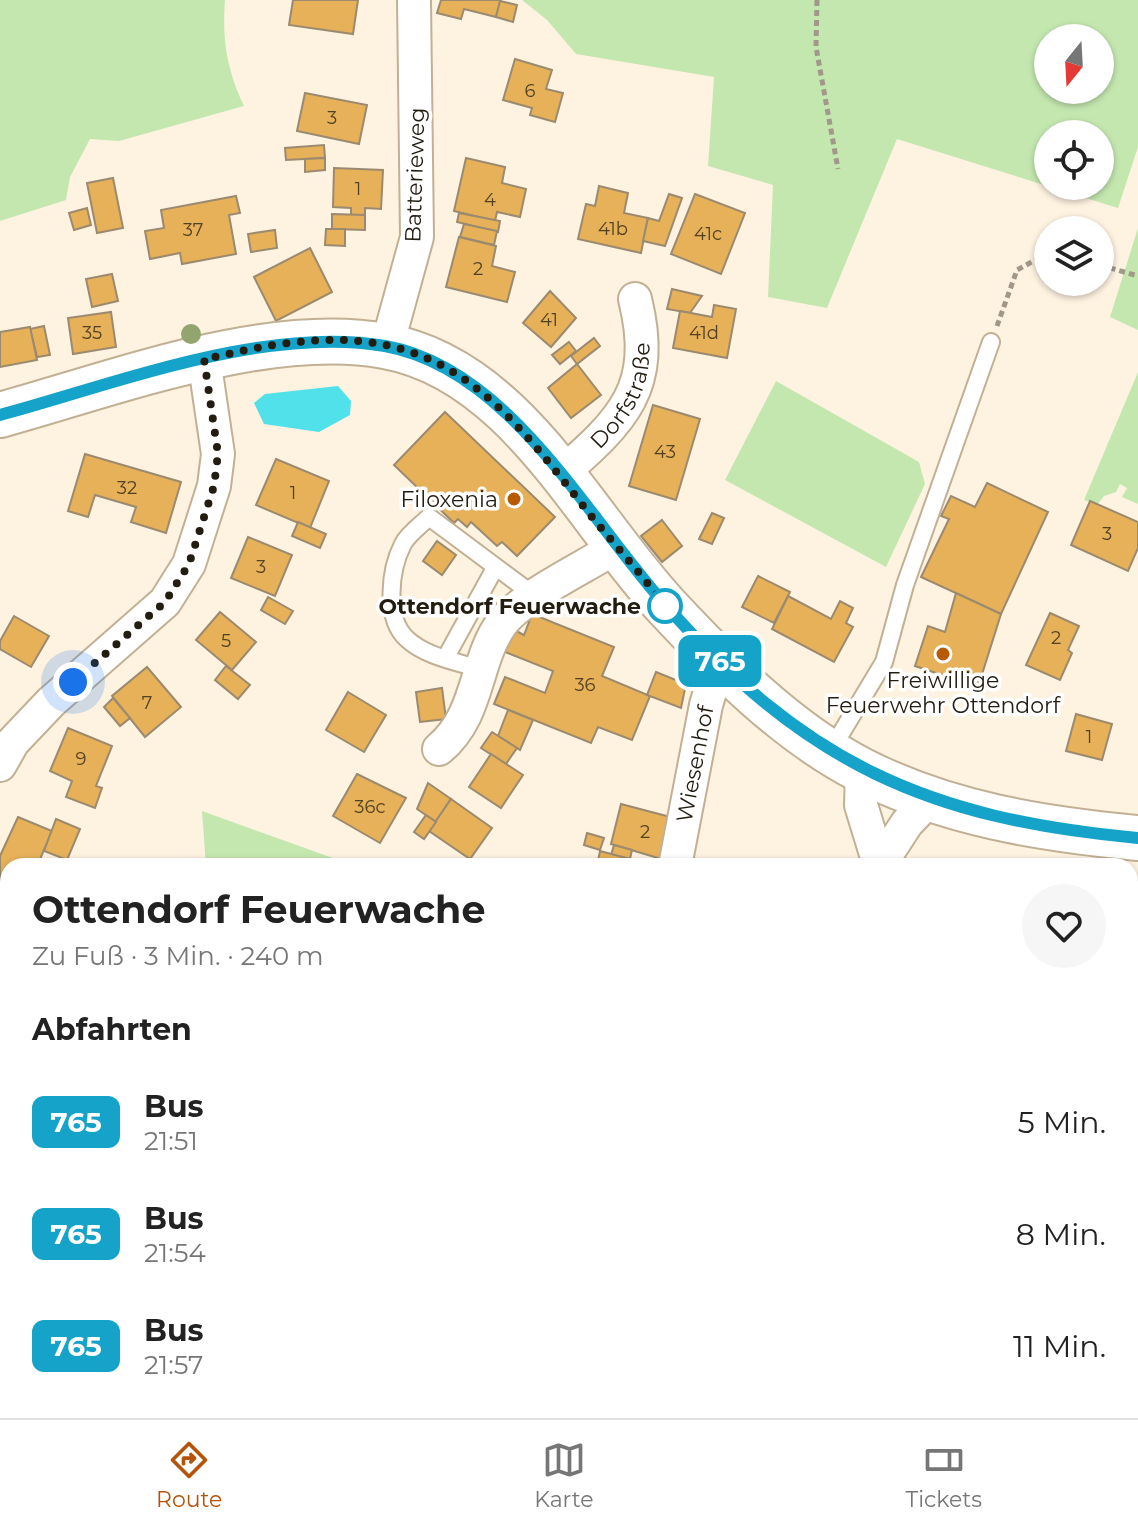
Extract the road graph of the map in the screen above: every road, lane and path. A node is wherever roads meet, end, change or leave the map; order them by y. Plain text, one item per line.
1 (414, 0) edge
2 (817, 0) edge
3 (838, 169) dead end
4 (1034, 261) edge
5 (1114, 269) edge
6 (1138, 276) edge
7 (635, 299) dead end
8 (991, 342) joint
9 (387, 346) junction
10 (204, 359) junction
11 (0, 415) edge
12 (560, 475) junction
13 (616, 547) junction
14 (495, 568) junction
15 (535, 596) junction
16 (446, 657) junction
17 (726, 668) junction
18 (483, 670) junction
19 (439, 749) dead end
20 (846, 761) junction
21 (0, 765) edge
22 (930, 799) junction
23 (1138, 838) edge
24 (677, 858) edge
25 (877, 858) edge
26 (884, 858) edge

1 - 9 street, Batterieweg
2 - 3 path
4 - 8 path
5 - 6 path
7 - 12 street, Dorfstraße
8 - 20 lane
9 - 10 main road
9 - 12 main road
10 - 11 main road
10 - 21 street
12 - 13 main road
13 - 15 street
13 - 17 main road
14 - 15 lane
14 - 16 lane
14 - 16 lane
15 - 18 street
16 - 18 lane
17 - 20 main road
17 - 24 street, Wiesenhof
18 - 19 street
20 - 22 main road
20 - 25 street
22 - 23 main road
22 - 26 street

